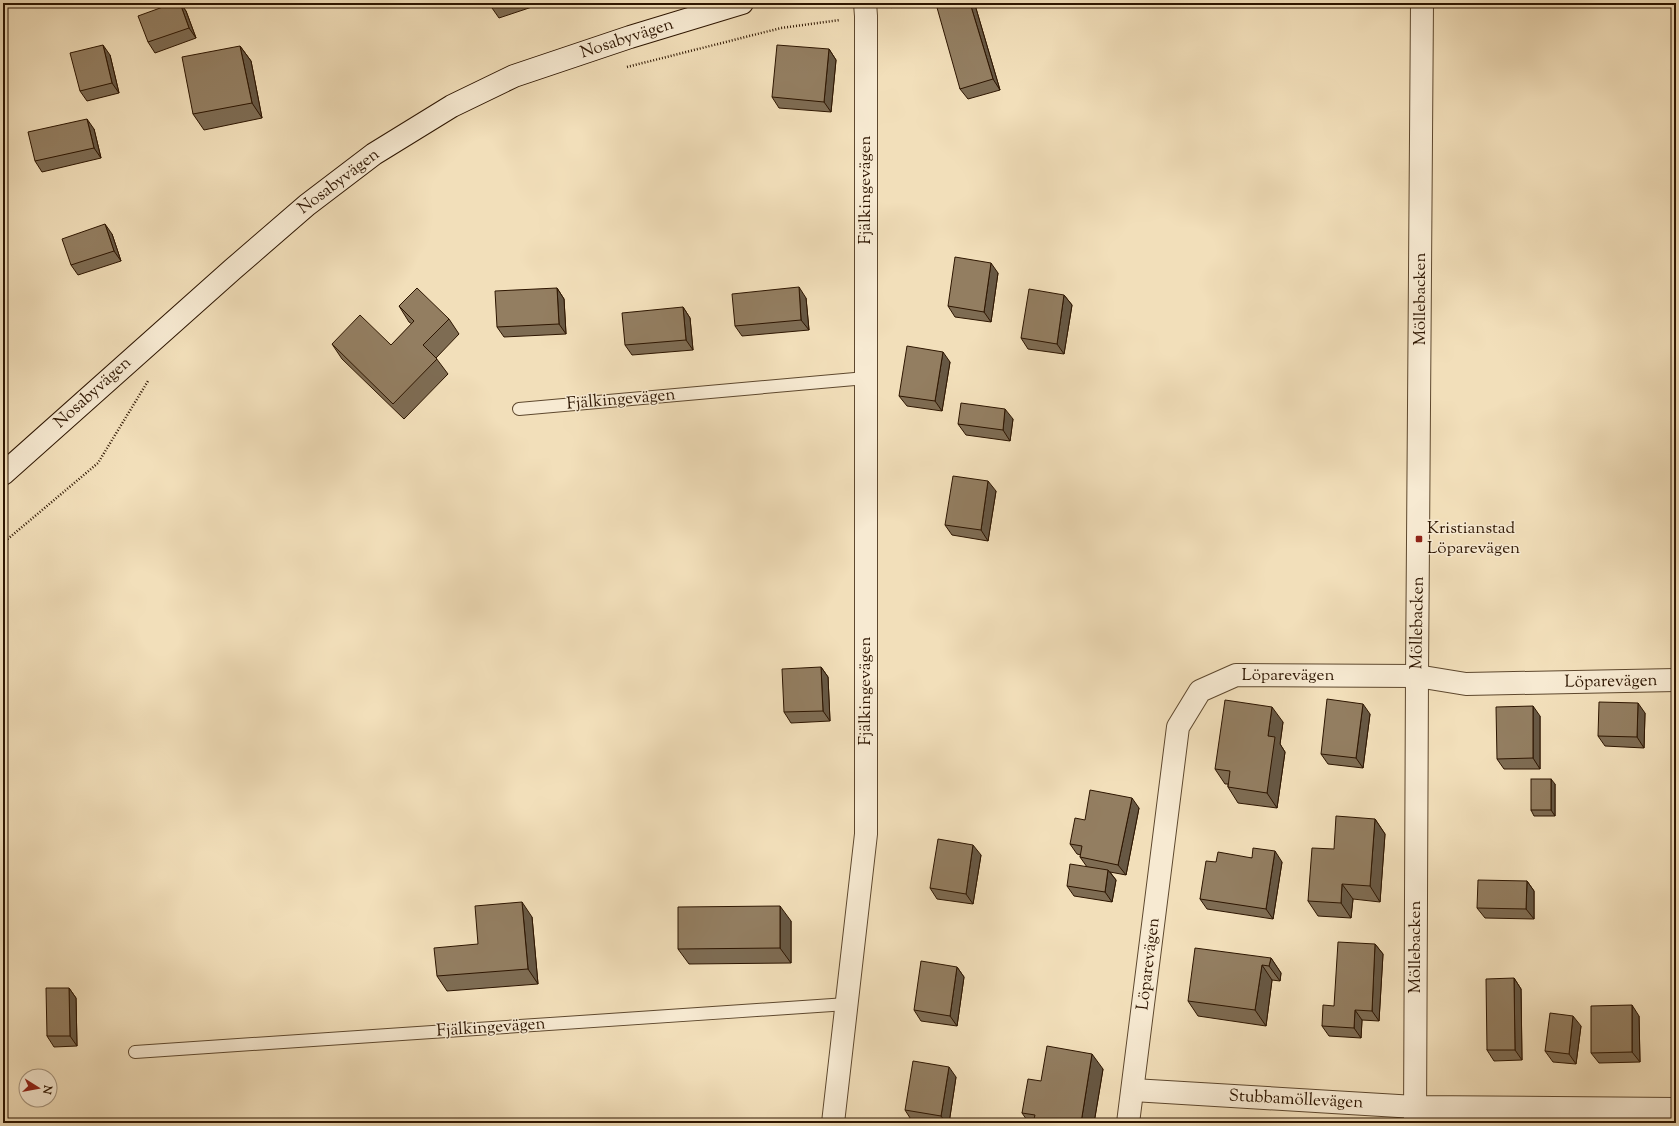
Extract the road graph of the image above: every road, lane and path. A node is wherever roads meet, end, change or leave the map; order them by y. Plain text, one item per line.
1 (742, 3) edge
2 (900, 3) edge
3 (1422, 3) edge
4 (865, 10) edge
5 (620, 68) dead end
6 (151, 376) dead end
7 (866, 378) junction
8 (519, 410) dead end
9 (3, 474) edge
10 (3, 543) edge
11 (1416, 676) junction
12 (1676, 680) edge
13 (847, 1004) junction
14 (135, 1052) dead end
15 (1133, 1090) junction
16 (1676, 1109) edge
17 (1415, 1115) edge
18 (833, 1123) edge
19 (1128, 1123) edge

1 - 9 street, Nosabyvägen
2 - 4 path
3 - 11 street, Möllebacken
4 - 5 path
4 - 7 street, Fjälkingevägen
6 - 10 path
7 - 8 lane, Fjälkingevägen
7 - 13 street, Fjälkingevägen
11 - 12 street, Löparevägen
11 - 15 street, Löparevägen
11 - 17 street, Möllebacken
13 - 14 lane, Fjälkingevägen
13 - 18 street, Fjälkingevägen
15 - 17 street, Stubbamöllevägen
15 - 19 street, Löparevägen
16 - 17 street, Stubbamöllevägen

